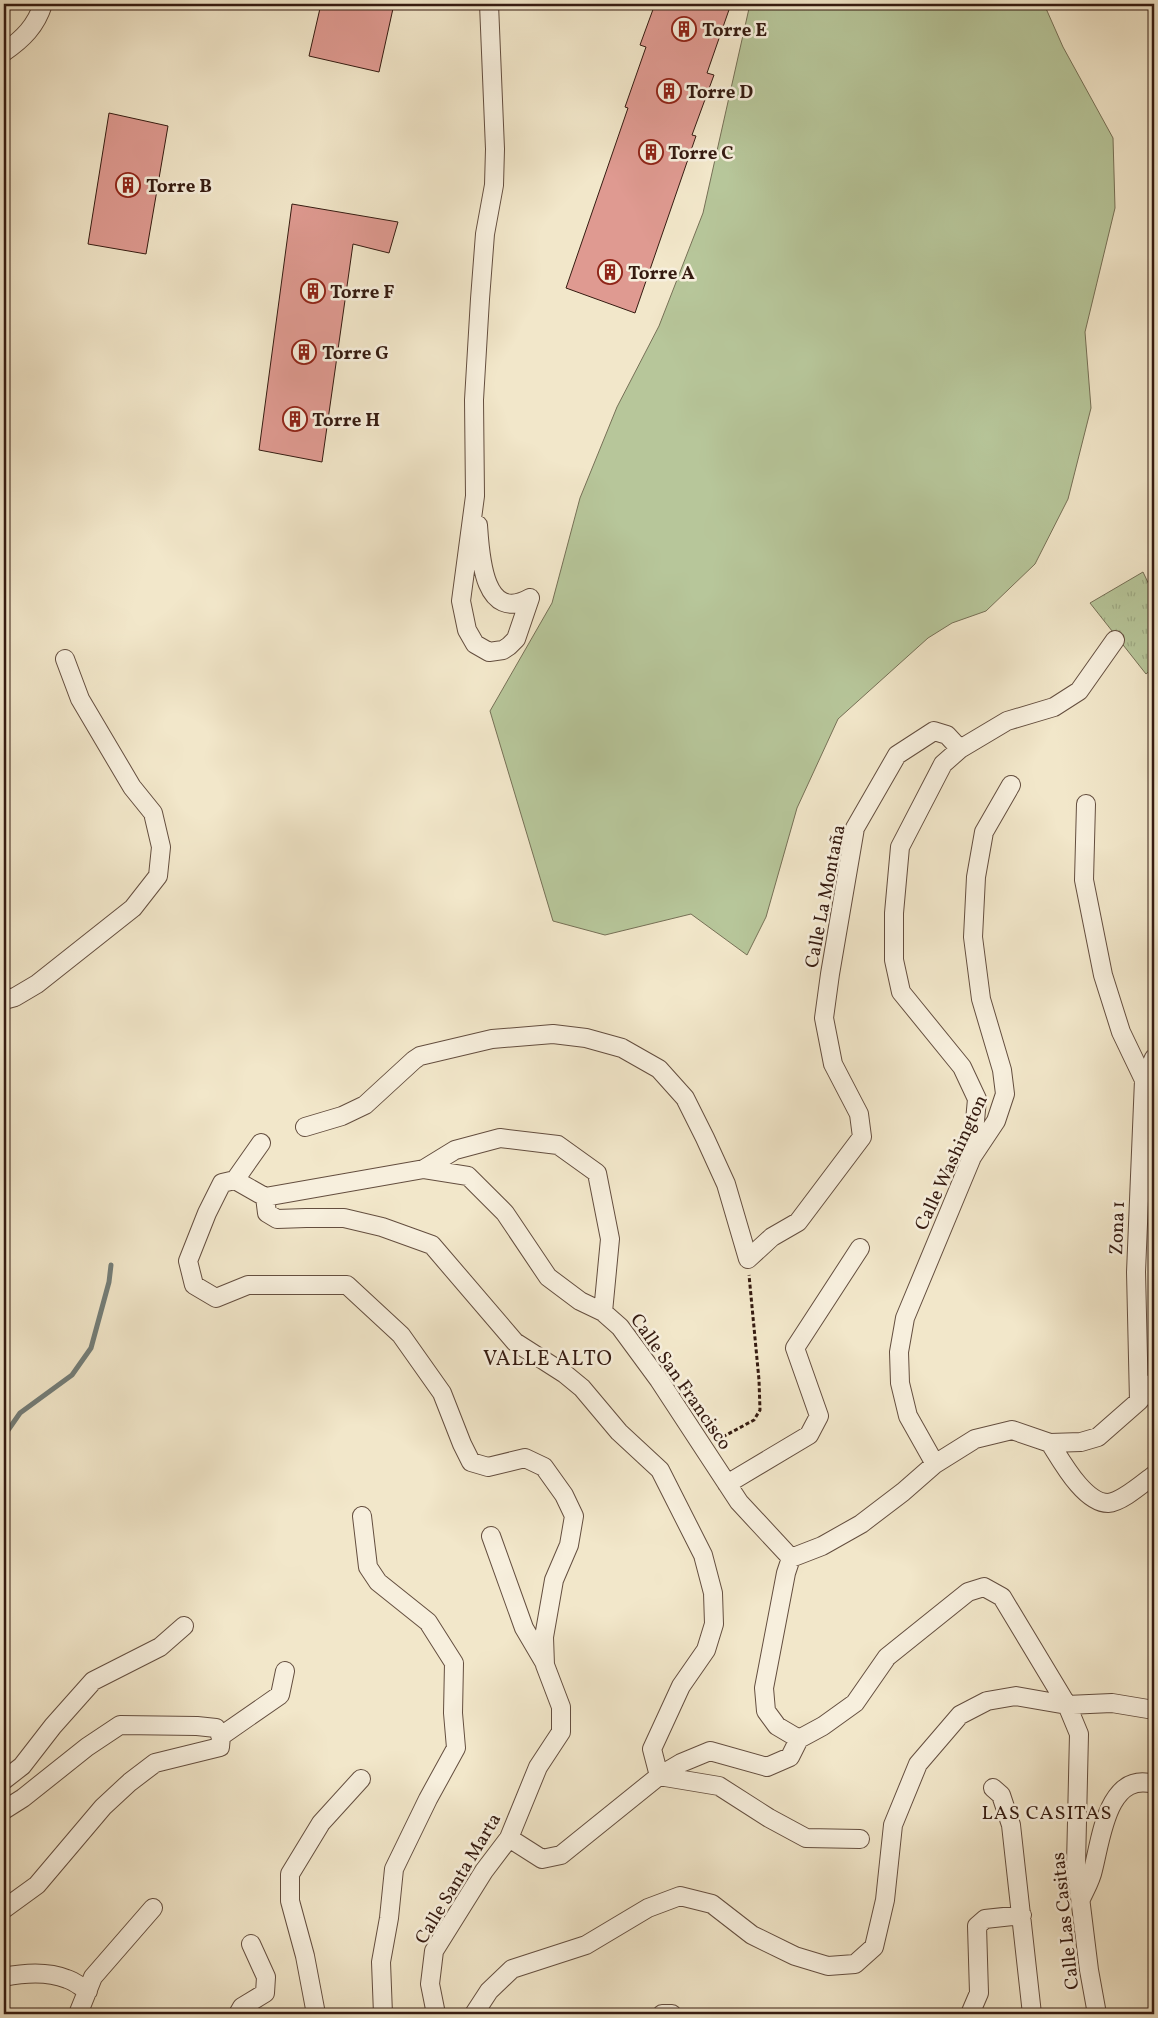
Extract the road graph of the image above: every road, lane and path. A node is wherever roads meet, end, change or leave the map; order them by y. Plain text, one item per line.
1 (43, 4) edge
2 (489, 4) edge
3 (4, 52) edge
4 (474, 496) junction
5 (1115, 640) dead end
6 (65, 659) dead end
7 (960, 750) junction
8 (1011, 785) dead end
9 (1086, 804) dead end
10 (4, 1000) edge
11 (1154, 1058) edge
12 (1144, 1080) junction
13 (305, 1126) dead end
14 (261, 1143) dead end
15 (972, 1157) junction
16 (424, 1169) junction
17 (235, 1180) junction
18 (265, 1197) junction
19 (860, 1248) dead end
20 (748, 1258) junction
21 (603, 1312) junction
22 (1154, 1382) edge
23 (1139, 1401) junction
24 (1050, 1443) junction
25 (703, 1447) junction
26 (935, 1464) junction
27 (1154, 1475) edge
28 (727, 1484) junction
29 (362, 1516) dead end
30 (491, 1536) dead end
31 (791, 1558) junction
32 (184, 1626) dead end
33 (545, 1664) junction
34 (285, 1672) dead end
35 (1067, 1705) junction
36 (1154, 1710) edge
37 (221, 1736) junction
38 (800, 1739) junction
39 (659, 1776) junction
40 (361, 1779) dead end
41 (4, 1780) edge
42 (1154, 1784) edge
43 (993, 1788) dead end
44 (4, 1810) edge
45 (509, 1838) junction
46 (860, 1839) dead end
47 (1080, 1899) junction
48 (153, 1908) dead end
49 (4, 1909) edge
50 (1022, 1915) junction
51 (251, 1944) dead end
52 (4, 1978) edge
53 (88, 1991) junction
54 (78, 2014) edge
55 (238, 2014) edge
56 (316, 2014) edge
57 (383, 2014) edge
58 (436, 2014) edge
59 (474, 2014) edge
60 (662, 2014) edge
61 (672, 2014) edge
62 (970, 2014) edge
63 (1032, 2014) edge
64 (1097, 2014) edge

1 - 3 street
2 - 4 street
4 - 4 street
5 - 7 street
6 - 10 street
7 - 15 street
7 - 20 street, Calle La Montaña
8 - 15 street, Calle Washington
9 - 12 street
11 - 12 street, Zona 1
12 - 23 street, Zona 1
13 - 20 street
14 - 17 street
15 - 26 street, Calle Washington
16 - 18 street, Calle San Francisco
16 - 21 street, Calle San Francisco
16 - 21 street
17 - 18 street
17 - 33 street, Calle Santa Marta
18 - 39 street
19 - 28 street
20 - 25 path
21 - 25 street, Calle San Francisco
22 - 23 street
23 - 24 street
24 - 26 street
24 - 27 street
25 - 28 street, Calle San Francisco
26 - 31 street
28 - 31 street, Calle San Francisco
29 - 57 street
30 - 33 street
31 - 38 street
32 - 41 street
33 - 45 street, Calle Santa Marta
34 - 37 street
35 - 36 street
35 - 38 street, Calle Las Casitas
35 - 47 street, Calle Las Casitas
35 - 59 street
37 - 44 street
37 - 49 street
38 - 39 street
39 - 45 street
39 - 46 street
40 - 56 street
42 - 47 street
43 - 50 street
45 - 58 street, Calle Santa Marta
47 - 64 street, Calle Las Casitas
48 - 53 street
50 - 62 street
50 - 63 street
51 - 55 street
52 - 53 street
53 - 54 street
60 - 61 street

